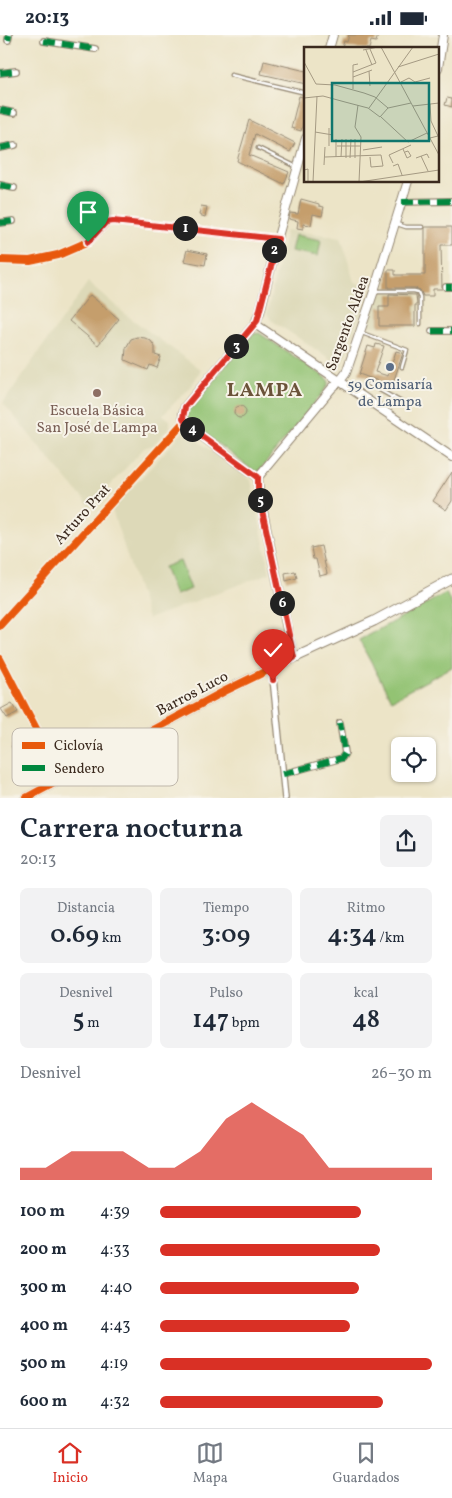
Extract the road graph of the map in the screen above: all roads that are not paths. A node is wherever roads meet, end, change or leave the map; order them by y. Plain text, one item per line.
1 (443, 35) edge
2 (44, 40) edge
3 (95, 49) dead end
4 (440, 55) edge
5 (16, 71) dead end
6 (0, 73) edge
7 (231, 75) dead end
8 (304, 93) edge
9 (0, 110) edge
10 (14, 113) dead end
11 (15, 145) dead end
12 (0, 148) edge
13 (258, 148) dead end
14 (303, 159) edge
15 (298, 168) junction
16 (407, 183) edge
17 (0, 185) edge
18 (14, 189) dead end
19 (452, 201) edge
20 (402, 202) junction
21 (13, 221) dead end
22 (0, 223) edge
23 (396, 223) junction
24 (422, 227) dead end
25 (278, 239) junction
26 (0, 260) edge
27 (374, 291) junction
28 (255, 324) junction
29 (420, 324) dead end
30 (432, 331) dead end
31 (452, 331) edge
32 (360, 333) junction
33 (402, 367) dead end
34 (340, 381) junction
35 (369, 384) dead end
36 (393, 397) junction
37 (403, 403) dead end
38 (382, 410) junction
39 (184, 421) junction
40 (452, 457) edge
41 (258, 477) junction
42 (452, 579) edge
43 (0, 625) edge
44 (294, 658) junction
45 (0, 659) edge
46 (272, 667) junction
47 (340, 723) dead end
48 (36, 728) edge
49 (158, 728) edge
50 (283, 773) junction
51 (49, 786) edge
52 (26, 798) edge
53 (286, 798) edge

1 - 4 main road
2 - 3 street
5 - 6 street
7 - 8 lane
9 - 10 street
11 - 12 street
13 - 15 lane
14 - 15 main road, Arturo Prat
15 - 25 main road, Arturo Prat
16 - 20 main road, Sargento Aldea
17 - 18 street
19 - 20 street
20 - 23 main road, Sargento Aldea
21 - 22 street
23 - 24 lane
23 - 27 main road, Sargento Aldea
25 - 26 street
25 - 28 main road, Arturo Prat
27 - 29 lane
27 - 32 main road, Sargento Aldea
28 - 34 main road
28 - 39 main road, Arturo Prat
30 - 31 street
32 - 33 lane
32 - 34 main road, Sargento Aldea
34 - 38 main road
34 - 41 main road, Sargento Aldea
35 - 36 lane
36 - 37 lane
36 - 38 lane
38 - 40 main road
39 - 41 main road
39 - 43 main road, Arturo Prat
41 - 44 main road
42 - 44 main road, Barros Luco
44 - 46 main road, Barros Luco
45 - 48 main road
46 - 49 main road, Barros Luco
46 - 50 street
47 - 50 street
50 - 53 street
51 - 52 main road, Barros Luco

